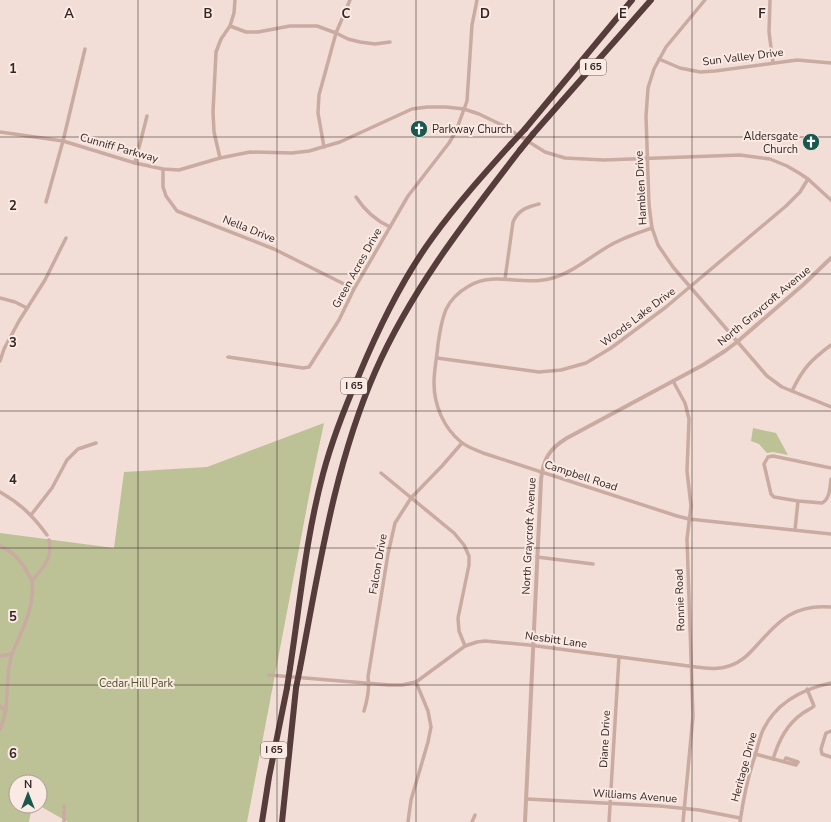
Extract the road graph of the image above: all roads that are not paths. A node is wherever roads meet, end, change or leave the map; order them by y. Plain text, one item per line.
1 (235, 0) edge
2 (350, 0) edge
3 (477, 0) edge
4 (632, 0) edge
5 (651, 0) edge
6 (705, 0) edge
7 (770, 0) edge
8 (230, 26) junction
9 (336, 33) junction
10 (390, 42) dead end
11 (84, 49) dead end
12 (659, 60) junction
13 (773, 63) junction
14 (831, 63) edge
15 (464, 109) junction
16 (147, 116) dead end
17 (0, 132) edge
18 (63, 141) junction
19 (324, 147) junction
20 (220, 158) junction
21 (648, 158) junction
22 (135, 164) junction
23 (163, 169) junction
24 (808, 179) junction
25 (356, 197) dead end
26 (831, 200) edge
27 (46, 202) dead end
28 (539, 204) dead end
29 (390, 227) junction
30 (652, 228) junction
31 (66, 238) dead end
32 (831, 258) edge
33 (505, 279) junction
34 (690, 288) junction
35 (354, 289) junction
36 (0, 298) edge
37 (27, 308) junction
38 (737, 342) junction
39 (831, 345) edge
40 (228, 357) dead end
41 (436, 358) junction
42 (0, 361) edge
43 (673, 381) junction
44 (792, 391) junction
45 (831, 407) edge
46 (96, 443) dead end
47 (462, 443) junction
48 (831, 468) edge
49 (541, 472) junction
50 (381, 473) dead end
51 (831, 479) edge
52 (0, 492) edge
53 (411, 498) junction
54 (798, 501) junction
55 (31, 515) junction
56 (689, 519) junction
57 (796, 530) junction
58 (831, 534) edge
59 (47, 535) dead end
60 (50, 540) dead end
61 (0, 546) edge
62 (537, 558) junction
63 (593, 564) dead end
64 (32, 581) junction
65 (831, 606) edge
66 (465, 646) junction
67 (534, 646) junction
68 (12, 654) junction
69 (0, 656) edge
70 (618, 657) junction
71 (691, 666) junction
72 (269, 675) dead end
73 (416, 682) junction
74 (831, 683) edge
75 (369, 684) junction
76 (808, 690) junction
77 (0, 706) edge
78 (6, 711) junction
79 (364, 712) dead end
80 (0, 729) edge
81 (831, 731) edge
82 (755, 754) junction
83 (831, 757) edge
84 (773, 759) junction
85 (784, 762) dead end
86 (286, 778) junction
87 (527, 799) junction
88 (610, 802) junction
89 (64, 806) dead end
90 (685, 808) junction
91 (475, 815) dead end
92 (740, 820) edge
93 (64, 822) edge
94 (262, 822) edge
95 (278, 822) edge
96 (282, 822) edge
97 (408, 822) edge
98 (472, 822) edge
99 (526, 822) edge
100 (609, 822) edge
101 (683, 822) edge

1 - 8 street
2 - 9 street
3 - 15 street
4 - 94 highway, I 65, bridge
5 - 86 highway, I 65, bridge
6 - 12 street, Hamblen Drive
7 - 13 street
8 - 9 street
8 - 20 street
9 - 10 street
9 - 19 street
11 - 18 street
12 - 13 street, Sun Valley Drive
12 - 21 street, Hamblen Drive
13 - 14 street, Sun Valley Drive
15 - 19 street, Cunniff Parkway
15 - 21 street, Cunniff Parkway
15 - 29 street, Green Acres Drive
16 - 22 street
17 - 18 street, Cunniff Parkway
18 - 22 street, Cunniff Parkway
18 - 27 street
19 - 20 street, Cunniff Parkway
20 - 23 street, Cunniff Parkway
21 - 24 street, Cunniff Parkway
21 - 30 street, Hamblen Drive
22 - 23 street, Cunniff Parkway
23 - 35 street, Nella Drive
24 - 26 street, Cunniff Parkway
24 - 34 street, Woods Lake Drive
25 - 29 street
28 - 33 street
29 - 35 street, Green Acres Drive
30 - 33 street
30 - 34 street, Hamblen Drive
31 - 37 street
32 - 38 street, North Graycroft Avenue
33 - 41 street, Campbell Road
34 - 38 street, Hamblen Drive
34 - 41 street, Woods Lake Drive
35 - 40 street, Green Acres Drive
36 - 37 street
37 - 42 street
38 - 43 street, North Graycroft Avenue
38 - 44 street, Hamblen Drive
39 - 44 street
41 - 47 street, Campbell Road
43 - 49 street, North Graycroft Avenue
43 - 56 street, Ronnie Road
44 - 45 street, Hamblen Drive
46 - 55 street
47 - 49 street, Campbell Road
47 - 53 street, Falcon Drive
48 - 54 street
49 - 56 street, Campbell Road
49 - 62 street, North Graycroft Avenue
50 - 53 street
51 - 54 street
52 - 55 street
53 - 66 street
53 - 75 street, Falcon Drive
54 - 57 street
55 - 59 street
56 - 57 street, Campbell Road
56 - 71 street, Ronnie Road
57 - 58 street, Campbell Road
60 - 64 street
61 - 64 street
62 - 63 street
62 - 67 street, North Graycroft Avenue
64 - 68 street
65 - 71 street, Nesbitt Lane
66 - 67 street, Nesbitt Lane
66 - 73 street, Nesbitt Lane
67 - 70 street, Nesbitt Lane
67 - 87 street, North Graycroft Avenue
68 - 69 street
68 - 78 street
70 - 71 street, Nesbitt Lane
70 - 88 street, Diane Drive
71 - 90 street, Ronnie Road
72 - 75 street, Nesbitt Lane
73 - 75 street, Nesbitt Lane
73 - 97 street
74 - 76 street, Heritage Drive
75 - 79 street, Falcon Drive
76 - 82 street, Heritage Drive
76 - 84 street
77 - 78 street
78 - 80 street
81 - 83 street
82 - 84 street
82 - 92 street, Heritage Drive
84 - 85 street
86 - 95 highway, I 65
86 - 96 highway
87 - 88 street, Williams Avenue
87 - 99 street, North Graycroft Avenue
88 - 90 street, Williams Avenue
88 - 100 street, Diane Drive
89 - 93 street
90 - 92 street, Williams Avenue
90 - 101 street, Ronnie Road
91 - 98 street

